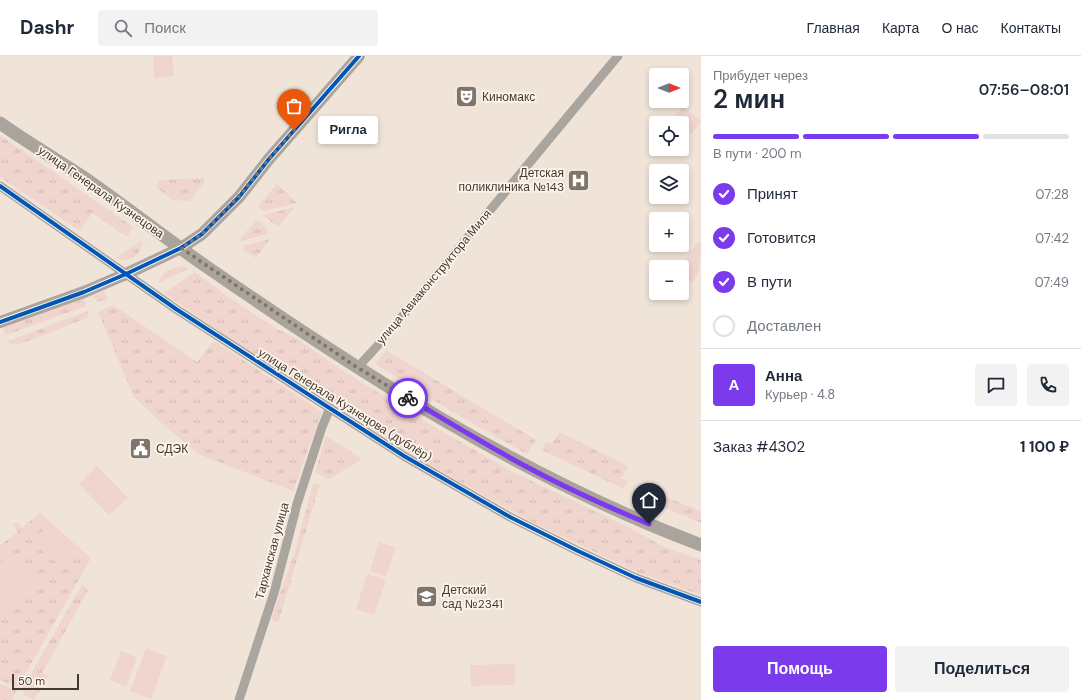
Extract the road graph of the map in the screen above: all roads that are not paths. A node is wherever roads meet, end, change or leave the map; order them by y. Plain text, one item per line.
1 (359, 56) edge
2 (618, 56) edge
3 (0, 123) edge
4 (0, 186) edge
5 (181, 248) junction
6 (126, 274) junction
7 (0, 322) edge
8 (358, 368) junction
9 (330, 408) junction
10 (701, 545) edge
11 (701, 602) edge
12 (238, 700) edge

1 - 5 street
2 - 8 street, улица Авиаконструктора Миля
3 - 5 main road, улица Генерала Кузнецова
4 - 6 street, улица Генерала Кузнецова (дублёр)
5 - 6 street
5 - 8 main road, улица Генерала Кузнецова
6 - 7 street
6 - 9 street, улица Генерала Кузнецова (дублёр)
8 - 10 main road, улица Генерала Кузнецова
9 - 11 street, улица Генерала Кузнецова (дублёр)
9 - 12 street, Тарханская улица

